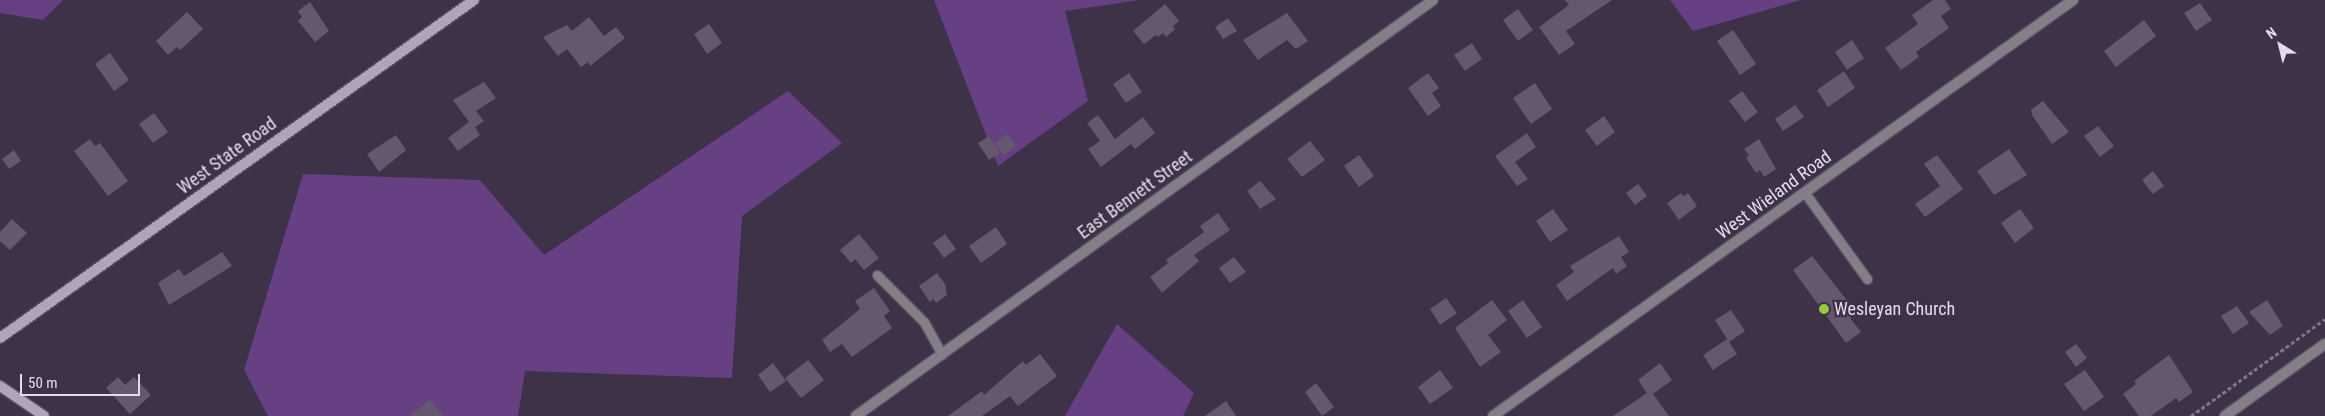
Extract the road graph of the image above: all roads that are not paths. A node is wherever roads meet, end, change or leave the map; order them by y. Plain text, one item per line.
1 (474, 0) edge
2 (1433, 0) edge
3 (2073, 0) edge
4 (1805, 193) junction
5 (877, 276) dead end
6 (1868, 279) dead end
7 (0, 338) edge
8 (2325, 344) edge
9 (942, 354) junction
10 (0, 386) edge
11 (44, 416) edge
12 (856, 416) edge
13 (1493, 416) edge
14 (2225, 416) edge

1 - 7 street, West State Road
2 - 9 street, East Bennett Street
3 - 4 street, West Wieland Road
4 - 6 lane
4 - 13 street, West Wieland Road
5 - 9 lane
8 - 14 street
9 - 12 street, East Bennett Street
10 - 11 street

